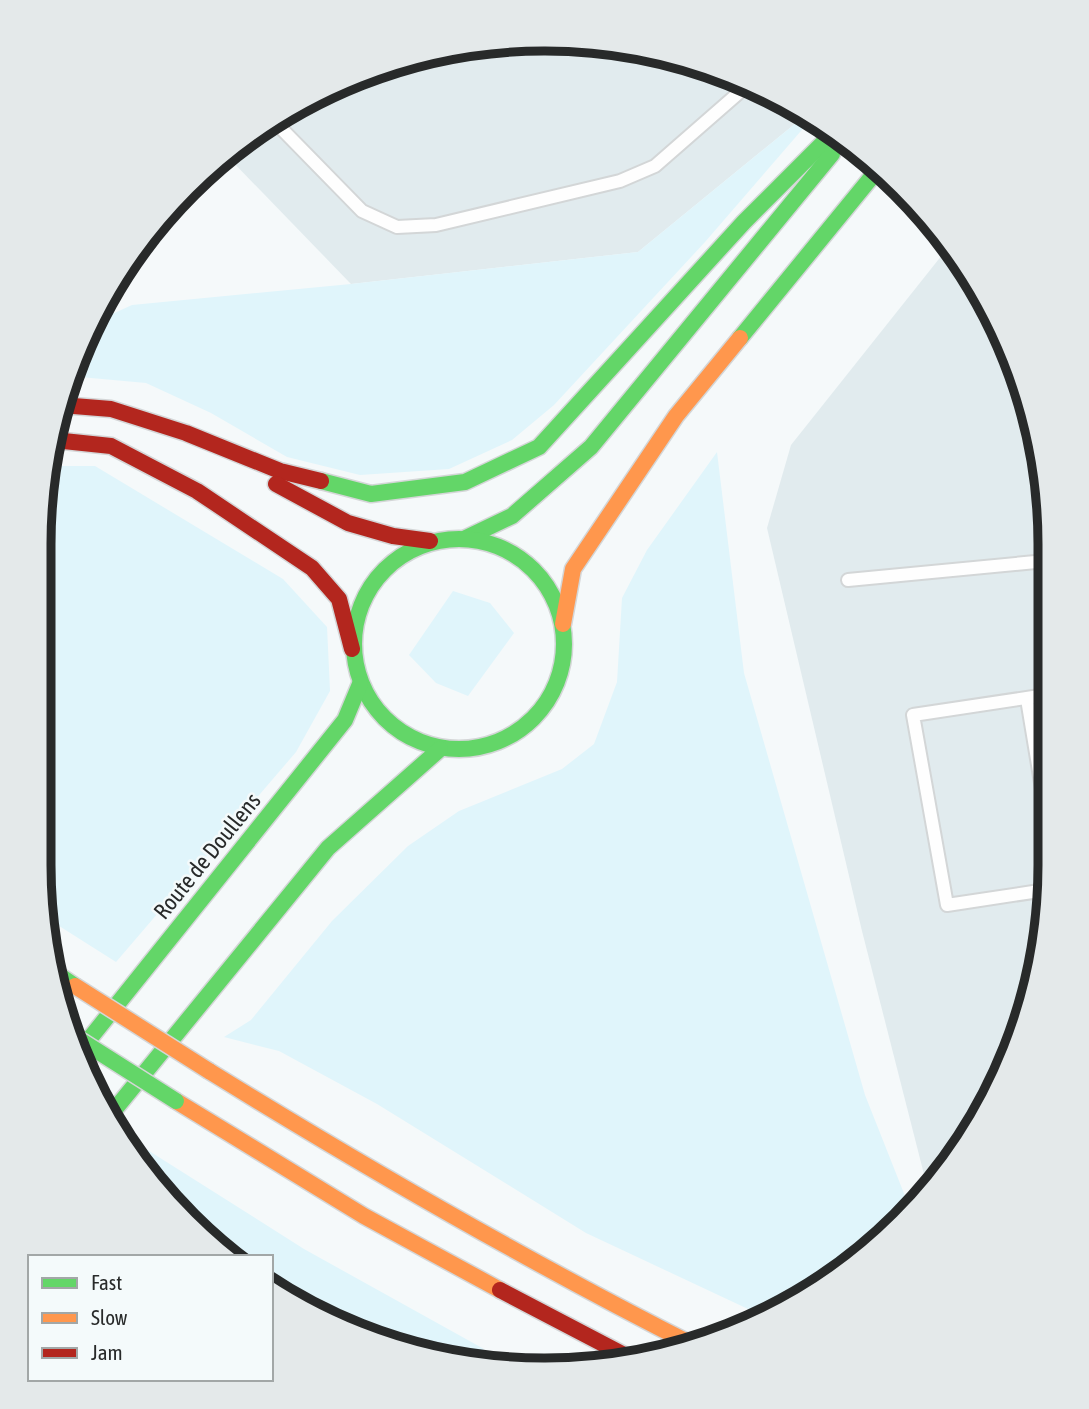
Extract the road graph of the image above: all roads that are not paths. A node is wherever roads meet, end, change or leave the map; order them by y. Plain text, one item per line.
1 (740, 91) edge
2 (280, 128) edge
3 (827, 139) edge
4 (838, 148) edge
5 (873, 176) edge
6 (71, 406) edge
7 (186, 433) junction
8 (62, 441) edge
9 (466, 538) junction
10 (430, 541) junction
11 (1038, 562) edge
12 (848, 580) dead end
13 (563, 624) junction
14 (352, 649) junction
15 (360, 684) junction
16 (1038, 697) edge
17 (1027, 699) junction
18 (440, 749) junction
19 (1038, 766) edge
20 (1037, 891) edge
21 (65, 979) edge
22 (84, 1043) edge
23 (85, 1045) edge
24 (115, 1108) edge
25 (681, 1338) edge
26 (619, 1352) edge

1 - 2 lane
3 - 7 main road
4 - 9 main road
5 - 13 main road
6 - 7 main road
7 - 10 main road
8 - 14 main road
9 - 10 main road
9 - 13 main road
10 - 14 main road
11 - 12 lane
13 - 18 main road
14 - 15 main road
15 - 18 main road
15 - 23 main road, Route de Doullens
16 - 17 lane
17 - 19 lane
17 - 20 lane
18 - 24 main road
21 - 25 main road, bridge
22 - 26 main road, bridge

